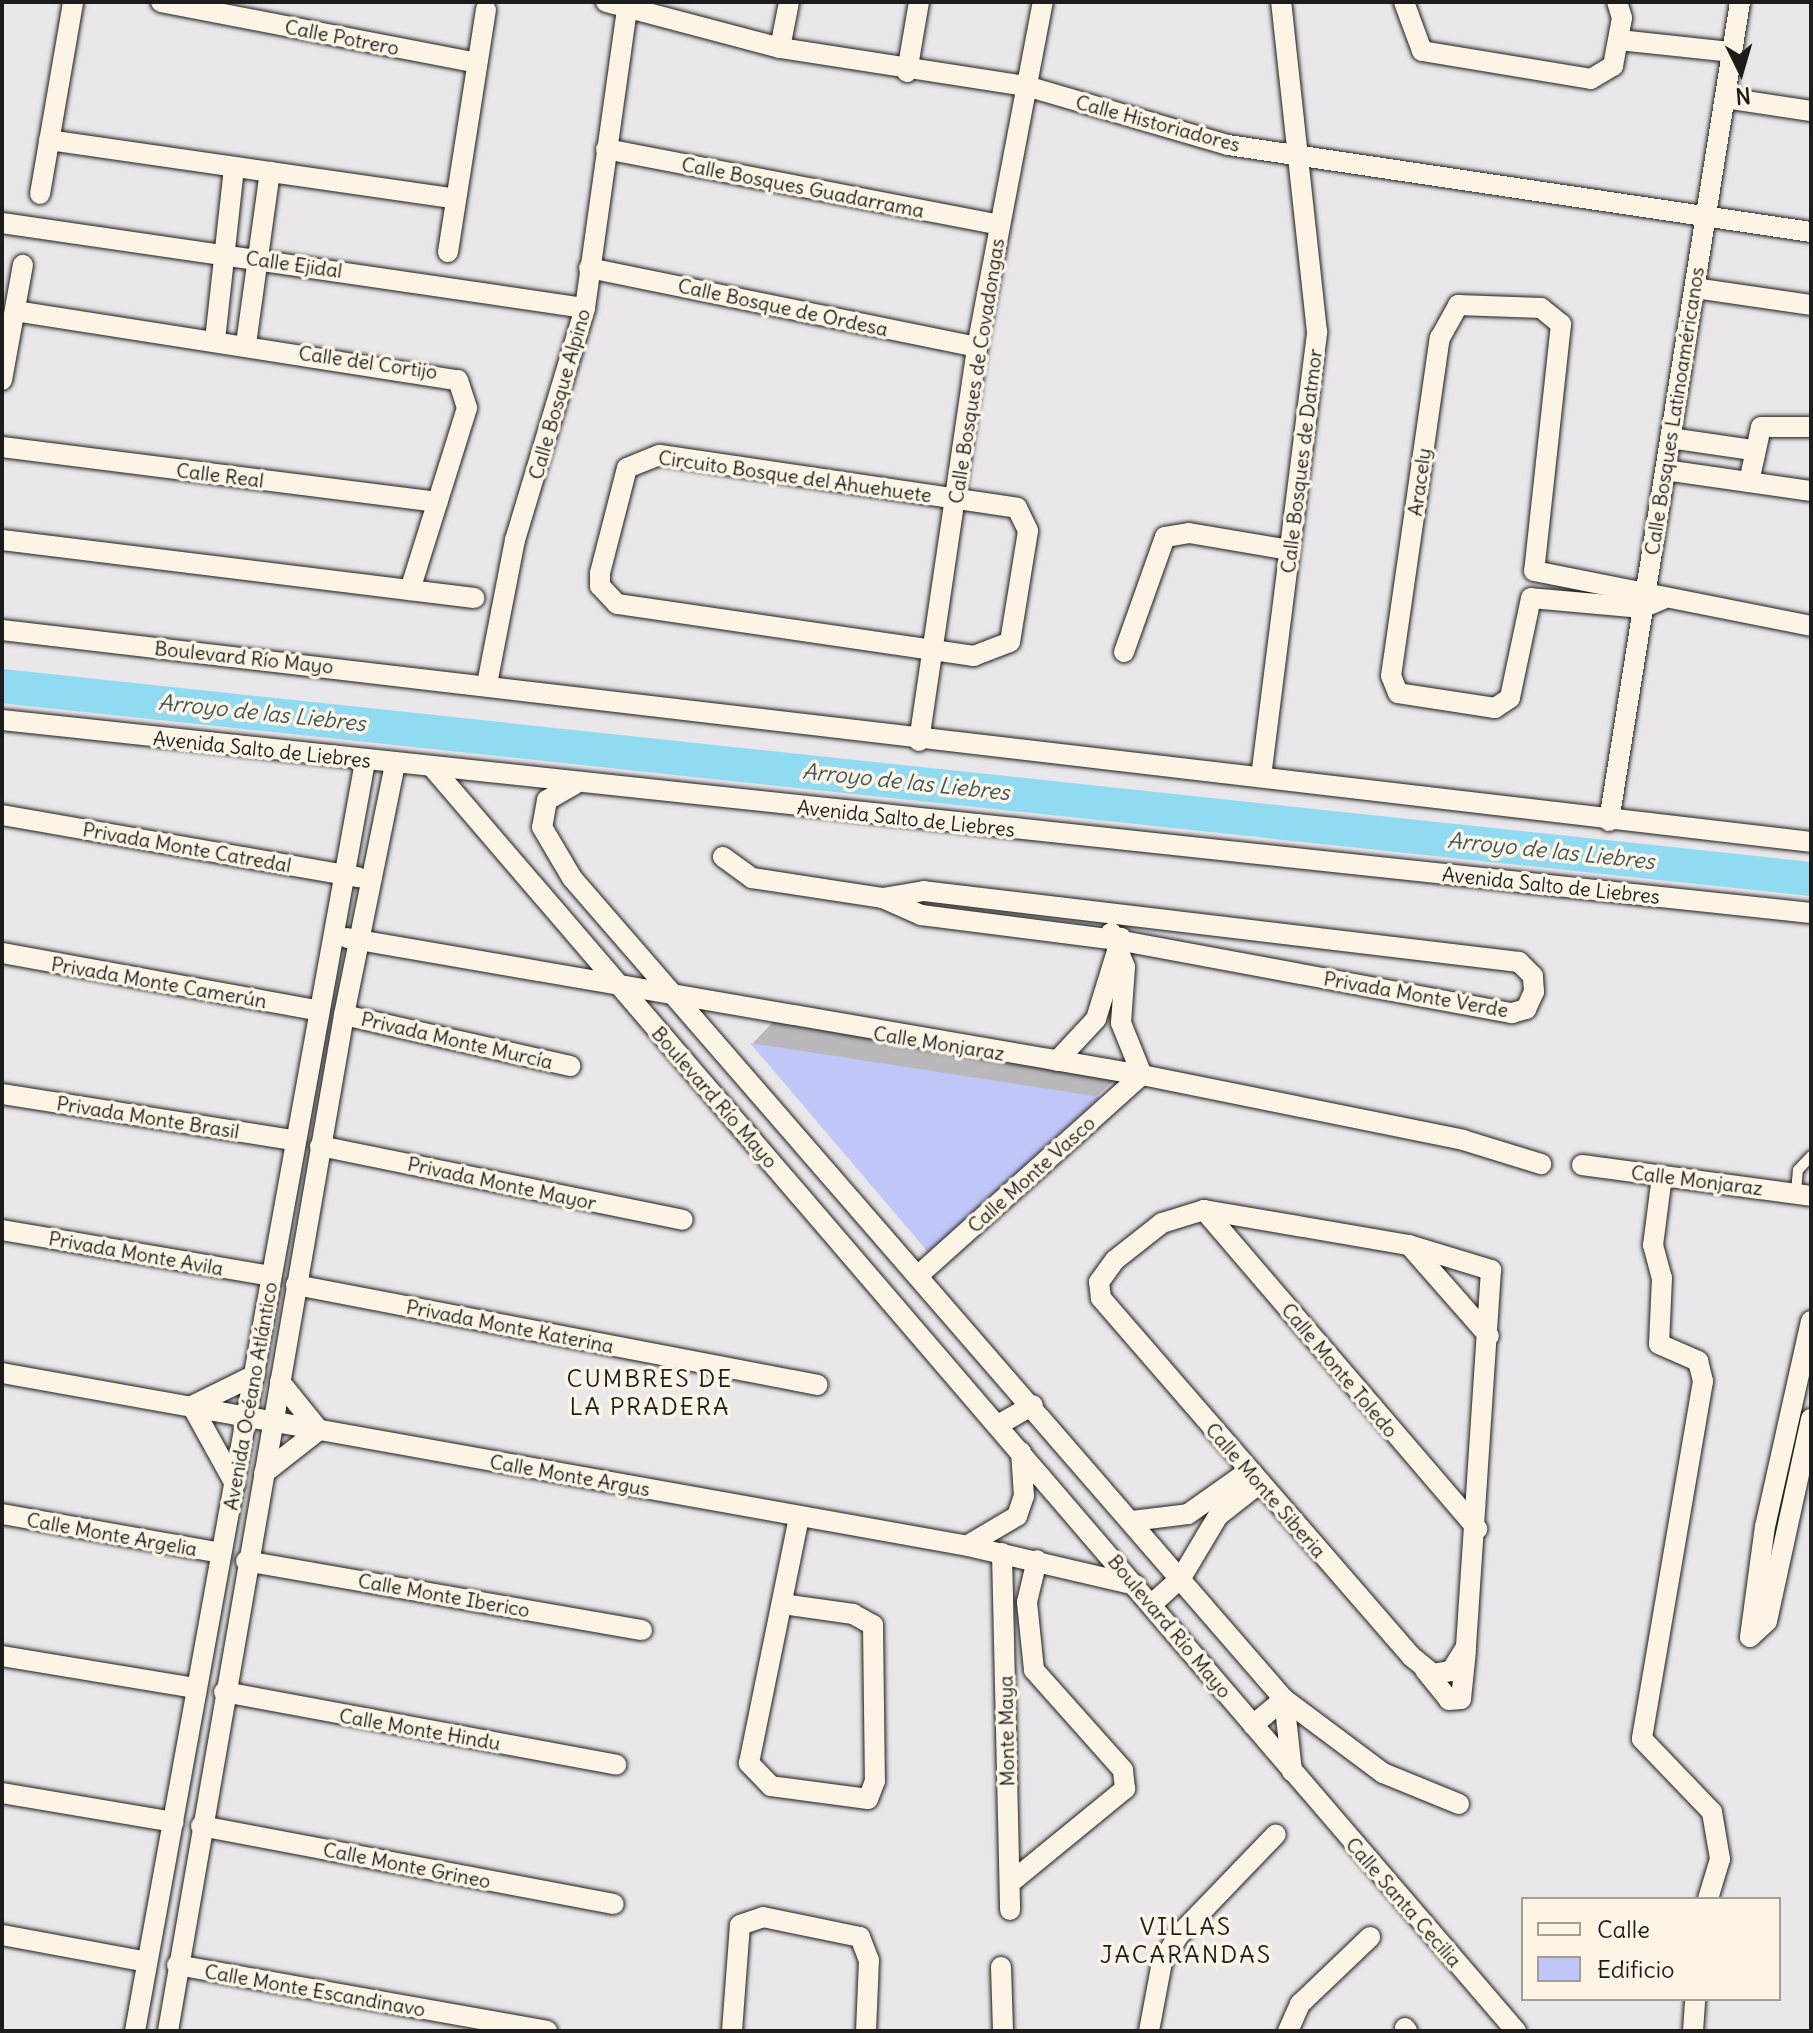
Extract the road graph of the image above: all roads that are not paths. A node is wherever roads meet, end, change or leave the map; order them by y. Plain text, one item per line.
1 (73, 2) edge
2 (161, 2) edge
3 (606, 2) edge
4 (789, 2) edge
5 (919, 2) edge
6 (1043, 2) edge
7 (1281, 2) edge
8 (1404, 2) edge
9 (1617, 2) edge
10 (1740, 2) edge
11 (628, 4) edge
12 (661, 7) edge
13 (486, 10) dead end
14 (1619, 40) junction
15 (780, 48) junction
16 (1732, 52) junction
17 (477, 63) junction
18 (907, 72) junction
19 (1026, 86) junction
20 (1725, 98) junction
21 (1811, 111) edge
22 (49, 140) junction
23 (606, 149) junction
24 (1299, 156) junction
25 (234, 167) junction
26 (270, 172) junction
27 (40, 194) dead end
28 (456, 199) junction
29 (1705, 216) junction
30 (2, 223) edge
31 (1000, 225) junction
32 (1811, 232) edge
33 (448, 252) dead end
34 (224, 254) junction
35 (258, 258) junction
36 (23, 265) dead end
37 (589, 268) junction
38 (1695, 288) junction
39 (1811, 305) edge
40 (585, 308) junction
41 (15, 311) junction
42 (215, 340) junction
43 (246, 344) junction
44 (977, 347) junction
45 (2, 380) edge
46 (1811, 427) edge
47 (1670, 438) junction
48 (2, 447) edge
49 (1752, 450) junction
50 (1665, 470) junction
51 (1749, 482) junction
52 (1811, 491) edge
53 (956, 498) junction
54 (438, 502) junction
55 (2, 540) edge
56 (1289, 550) junction
57 (410, 590) junction
58 (474, 598) dead end
59 (1643, 598) junction
60 (1811, 626) edge
61 (2, 630) edge
62 (933, 650) junction
63 (1124, 652) dead end
64 (487, 684) junction
65 (2, 720) edge
66 (919, 741) junction
67 (365, 761) junction
68 (395, 764) junction
69 (433, 768) junction
70 (1261, 777) junction
71 (575, 784) junction
72 (2, 815) edge
73 (1609, 821) junction
74 (1811, 842) edge
75 (723, 857) dead end
76 (346, 874) junction
77 (371, 878) junction
78 (883, 898) junction
79 (1811, 913) edge
80 (1098, 914) junction
81 (1145, 920) junction
82 (333, 936) junction
83 (359, 940) junction
84 (1117, 940) junction
85 (2, 953) edge
86 (621, 986) junction
87 (680, 999) junction
88 (316, 1010) junction
89 (344, 1015) junction
90 (1096, 1019) junction
91 (1121, 1023) junction
92 (1057, 1061) junction
93 (570, 1066) dead end
94 (1142, 1075) junction
95 (2, 1094) edge
96 (294, 1140) junction
97 (320, 1146) junction
98 (1811, 1156) edge
99 (1541, 1164) dead end
100 (1582, 1165) dead end
101 (1662, 1176) junction
102 (1804, 1194) edge
103 (1204, 1210) junction
104 (683, 1220) dead end
105 (2, 1230) edge
106 (1409, 1245) junction
107 (921, 1273) junction
108 (270, 1276) junction
109 (296, 1285) junction
110 (1811, 1321) edge
111 (1489, 1336) junction
112 (2, 1373) edge
113 (255, 1375) junction
114 (280, 1382) junction
115 (818, 1385) dead end
116 (1033, 1405) junction
117 (192, 1406) junction
118 (248, 1418) junction
119 (1811, 1419) edge
120 (274, 1422) junction
121 (998, 1425) junction
122 (319, 1430) junction
123 (1021, 1452) junction
124 (264, 1473) junction
125 (1255, 1477) junction
126 (235, 1484) junction
127 (2, 1514) edge
128 (799, 1517) junction
129 (1132, 1521) junction
130 (1477, 1529) junction
131 (968, 1546) junction
132 (1761, 1551) junction
133 (221, 1553) junction
134 (1002, 1553) junction
135 (1781, 1557) junction
136 (1037, 1560) junction
137 (246, 1561) junction
138 (1181, 1578) junction
139 (1136, 1585) junction
140 (783, 1604) junction
141 (1152, 1604) junction
142 (642, 1630) dead end
143 (1027, 1641) junction
144 (1004, 1644) junction
145 (1466, 1647) junction
146 (2, 1656) edge
147 (1425, 1670) junction
148 (196, 1688) junction
149 (224, 1692) junction
150 (1284, 1699) junction
151 (1253, 1725) junction
152 (616, 1765) dead end
153 (1292, 1772) junction
154 (2, 1793) edge
155 (1459, 1804) dead end
156 (174, 1822) junction
157 (201, 1826) junction
158 (1276, 1834) dead end
159 (1010, 1883) junction
160 (1709, 1897) edge
161 (614, 1904) dead end
162 (1010, 1910) dead end
163 (2, 1935) edge
164 (1370, 1937) dead end
165 (147, 1962) junction
166 (177, 1965) junction
167 (1001, 1967) dead end
168 (1695, 2001) edge
169 (135, 2031) edge
170 (168, 2031) edge
171 (547, 2031) edge
172 (732, 2031) edge
173 (866, 2031) edge
174 (1003, 2031) edge
175 (1149, 2031) edge
176 (1288, 2031) edge
177 (1516, 2031) edge
178 (1693, 2031) edge

1 - 22 street
2 - 17 street, Calle Potrero
3 - 11 street, Calle Historiadores
4 - 15 street
5 - 18 street
6 - 19 street, Calle Bosques de Covadongas
7 - 24 street, Calle Bosques de Datmor
8 - 14 street
9 - 14 street
10 - 16 street, Calle Bosques Latinoaméricanos
11 - 12 street, Calle Historiadores
11 - 23 street, Calle Bosque Alpino
12 - 15 street, Calle Historiadores
13 - 17 street
14 - 16 street
15 - 18 street, Calle Historiadores
16 - 20 street, Calle Bosques Latinoaméricanos
17 - 28 street
18 - 19 street, Calle Historiadores
19 - 24 street, Calle Historiadores
19 - 31 street, Calle Bosques de Covadongas
20 - 21 street
20 - 29 street, Calle Bosques Latinoaméricanos
22 - 25 street
22 - 27 street
23 - 31 street, Calle Bosques Guadarrama
23 - 37 street, Calle Bosque Alpino
24 - 29 street, Calle Historiadores
24 - 56 street, Calle Bosques de Datmor
25 - 26 street
25 - 34 street
26 - 28 street
26 - 35 street
28 - 33 street
29 - 32 street, Calle Historiadores
29 - 38 street, Calle Bosques Latinoaméricanos
30 - 34 street, Calle Ejidal
31 - 44 street, Calle Bosques de Covadongas
34 - 35 street, Calle Ejidal
34 - 42 street
35 - 40 street, Calle Ejidal
35 - 43 street
36 - 41 street
37 - 40 street, Calle Bosque Alpino
37 - 44 street, Calle Bosque de Ordesa
38 - 39 street
38 - 47 street, Calle Bosques Latinoaméricanos
40 - 64 street, Calle Bosque Alpino
41 - 42 street, Calle del Cortijo
41 - 45 street
42 - 43 street, Calle del Cortijo
43 - 54 street, Calle del Cortijo
44 - 53 street, Calle Bosques de Covadongas
46 - 49 street
47 - 49 street
47 - 50 street, Calle Bosques Latinoaméricanos
48 - 54 street, Calle Real
49 - 51 street
50 - 51 street
50 - 59 street, Calle Bosques Latinoaméricanos
51 - 52 street
53 - 62 street, Calle Bosques de Covadongas
53 - 62 street, Circuito Bosque del Ahuehuete
53 - 62 street, Circuito Bosque del Ahuehuete
54 - 57 street, Calle del Cortijo
55 - 57 street
56 - 63 street
56 - 70 street, Calle Bosques de Datmor
57 - 58 street
59 - 59 street, Aracely
59 - 60 street
59 - 73 street, Calle Bosques Latinoaméricanos
61 - 64 street, Boulevard Río Mayo
62 - 66 street, Calle Bosques de Covadongas
64 - 66 street
65 - 67 street, Avenida Salto de Liebres
66 - 70 street
67 - 68 street, Avenida Salto de Liebres
67 - 76 street, Avenida Océano Atlántico
68 - 69 street, Avenida Salto de Liebres
68 - 77 street, Avenida Océano Atlántico
69 - 71 street, Avenida Salto de Liebres
69 - 86 street, Boulevard Río Mayo
70 - 73 street
71 - 79 street, Avenida Salto de Liebres
71 - 87 street, Boulevard Río Mayo
72 - 76 street, Privada Monte Catredal
73 - 74 street
75 - 78 street, Privada Monte Verde
76 - 77 street, Privada Monte Catredal
76 - 82 street, Avenida Océano Atlántico
77 - 83 street, Avenida Océano Atlántico
78 - 80 street, Privada Monte Verde
78 - 84 street, Privada Monte Verde
80 - 81 street, Privada Monte Verde
80 - 84 street
81 - 84 street
81 - 84 street, Privada Monte Verde
82 - 83 street, Calle Monjaraz
82 - 88 street, Avenida Océano Atlántico
83 - 86 street, Calle Monjaraz
83 - 89 street, Avenida Océano Atlántico
84 - 90 street
84 - 91 street
85 - 88 street, Privada Monte Camerún
86 - 87 street, Calle Monjaraz
86 - 121 street, Boulevard Río Mayo
87 - 92 street, Calle Monjaraz
87 - 107 street, Boulevard Río Mayo
88 - 96 street, Avenida Océano Atlántico
89 - 93 street, Privada Monte Murcía
89 - 97 street, Avenida Océano Atlántico
90 - 91 street
90 - 92 street
91 - 94 street
92 - 94 street, Calle Monjaraz
94 - 99 street, Calle Monjaraz
94 - 107 street, Calle Monte Vasco
95 - 96 street, Privada Monte Brasil
96 - 108 street, Avenida Océano Atlántico
97 - 104 street, Privada Monte Mayor
97 - 109 street, Avenida Océano Atlántico
98 - 102 lane
100 - 101 street, Calle Monjaraz
101 - 102 street, Calle Monjaraz
101 - 160 street
103 - 106 street, Calle Monte Siberia
103 - 125 street, Calle Monte Siberia
103 - 130 street, Calle Monte Toledo
105 - 108 street, Privada Monte Avila
106 - 111 street
106 - 111 street, Calle Monte Siberia
107 - 116 street, Boulevard Río Mayo
108 - 113 street, Avenida Océano Atlántico
109 - 114 street, Avenida Océano Atlántico
109 - 115 street, Privada Monte Katerina
110 - 132 street
111 - 130 street, Calle Monte Siberia
112 - 117 street, Calle Monte Argus
113 - 117 street
113 - 118 street, Avenida Océano Atlántico
114 - 120 street, Avenida Océano Atlántico
114 - 122 street
116 - 121 street
116 - 129 street, Boulevard Río Mayo
117 - 118 street, Calle Monte Argus
117 - 126 street
118 - 120 street, Calle Monte Argus
118 - 126 street, Avenida Océano Atlántico
119 - 135 street
120 - 122 street, Calle Monte Argus
120 - 124 street, Avenida Océano Atlántico
121 - 123 street, Boulevard Río Mayo
122 - 124 street
122 - 128 street, Calle Monte Argus
123 - 131 street
123 - 139 street, Boulevard Río Mayo
124 - 137 street, Avenida Océano Atlántico
125 - 129 street
125 - 138 street
125 - 147 street, Calle Monte Siberia
126 - 133 street, Avenida Océano Atlántico
127 - 133 street, Calle Monte Argelia
128 - 131 street, Calle Monte Argus
128 - 140 street
129 - 138 street, Boulevard Río Mayo
130 - 145 street, Calle Monte Siberia
131 - 134 street, Calle Monte Argus
132 - 135 street
132 - 135 street
133 - 148 street, Avenida Océano Atlántico
134 - 136 street, Calle Monte Argus
134 - 144 street, Monte Maya
136 - 139 street, Calle Monte Argus
136 - 143 street
137 - 142 street, Calle Monte Iberico
137 - 149 street, Avenida Océano Atlántico
138 - 141 street
138 - 150 street, Boulevard Río Mayo
139 - 141 street, Boulevard Río Mayo
140 - 140 street
141 - 151 street, Boulevard Río Mayo
143 - 144 street
143 - 159 street
144 - 159 street, Monte Maya
145 - 147 street
145 - 147 street, Calle Monte Siberia
146 - 148 street
148 - 156 street, Avenida Océano Atlántico
149 - 152 street, Calle Monte Hindu
149 - 157 street, Avenida Océano Atlántico
150 - 151 street
150 - 153 street
150 - 155 street, Boulevard Río Mayo
151 - 153 street, Boulevard Río Mayo
153 - 177 street, Calle Santa Cecilia
154 - 156 street
156 - 165 street, Avenida Océano Atlántico
157 - 161 street, Calle Monte Grineo
157 - 166 street, Avenida Océano Atlántico
158 - 175 street
159 - 162 street, Monte Maya
163 - 165 street
164 - 176 street
165 - 169 street, Avenida Océano Atlántico
166 - 170 street, Avenida Océano Atlántico
166 - 171 street, Calle Monte Escandinavo
167 - 174 street
168 - 178 street
172 - 173 street

